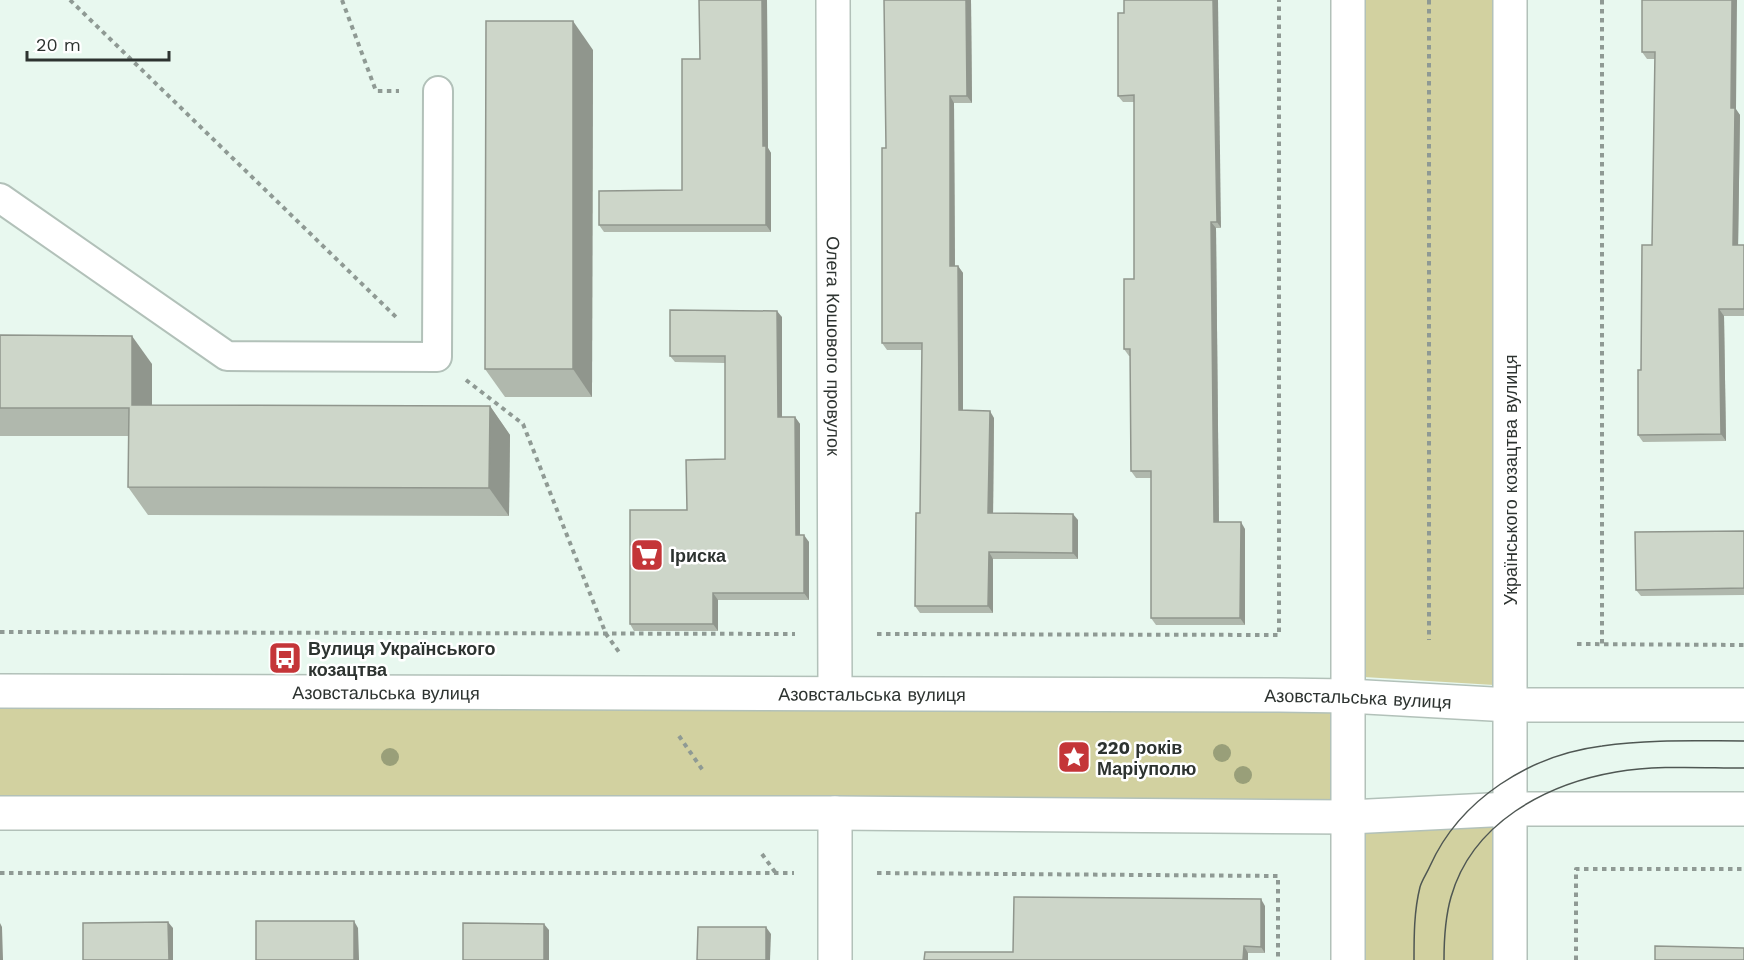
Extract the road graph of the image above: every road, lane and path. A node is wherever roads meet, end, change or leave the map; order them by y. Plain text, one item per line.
1 (69, 0) edge
2 (342, 0) edge
3 (833, 0) edge
4 (1279, 0) edge
5 (1348, 0) edge
6 (1429, 0) edge
7 (1510, 0) edge
8 (1602, 0) edge
9 (376, 91) dead end
10 (438, 91) dead end
11 (0, 198) edge
12 (437, 357) junction
13 (0, 632) edge
14 (606, 634) junction
15 (835, 634) junction
16 (1429, 639) dead end
17 (1577, 644) dead end
18 (1602, 644) junction
19 (1744, 645) edge
20 (0, 691) edge
21 (648, 692) junction
22 (835, 692) junction
23 (1348, 696) junction
24 (1510, 705) junction
25 (1744, 705) edge
26 (1510, 809) junction
27 (1744, 809) edge
28 (0, 813) edge
29 (733, 813) junction
30 (835, 813) junction
31 (1348, 817) junction
32 (1744, 869) edge
33 (0, 873) edge
34 (776, 873) junction
35 (835, 873) junction
36 (835, 960) edge
37 (1278, 960) edge
38 (1348, 960) edge
39 (1510, 960) edge
40 (1576, 960) edge

1 - 12 path
2 - 9 path
3 - 15 street, Олега Кошового провулок
4 - 15 path
5 - 23 street
6 - 16 path
7 - 24 street, Українського козацтва вулиця
8 - 18 path
10 - 12 lane
11 - 12 lane
12 - 14 path
13 - 14 path
14 - 15 path
14 - 21 path
15 - 22 street, Олега Кошового провулок
17 - 18 path
18 - 19 path
20 - 21 street, Азовстальська вулиця
21 - 22 street, Азовстальська вулиця
21 - 29 path
22 - 23 street, Азовстальська вулиця
23 - 24 street, Азовстальська вулиця
23 - 31 street
24 - 25 street, Азовстальська вулиця
24 - 26 street, Українського козацтва вулиця
26 - 27 street
26 - 31 street
26 - 39 street, Українського козацтва вулиця
28 - 29 street
29 - 30 street
29 - 34 path
30 - 31 street
30 - 35 street
31 - 38 street
32 - 40 path
33 - 34 path
34 - 35 path
35 - 36 street
35 - 37 path

